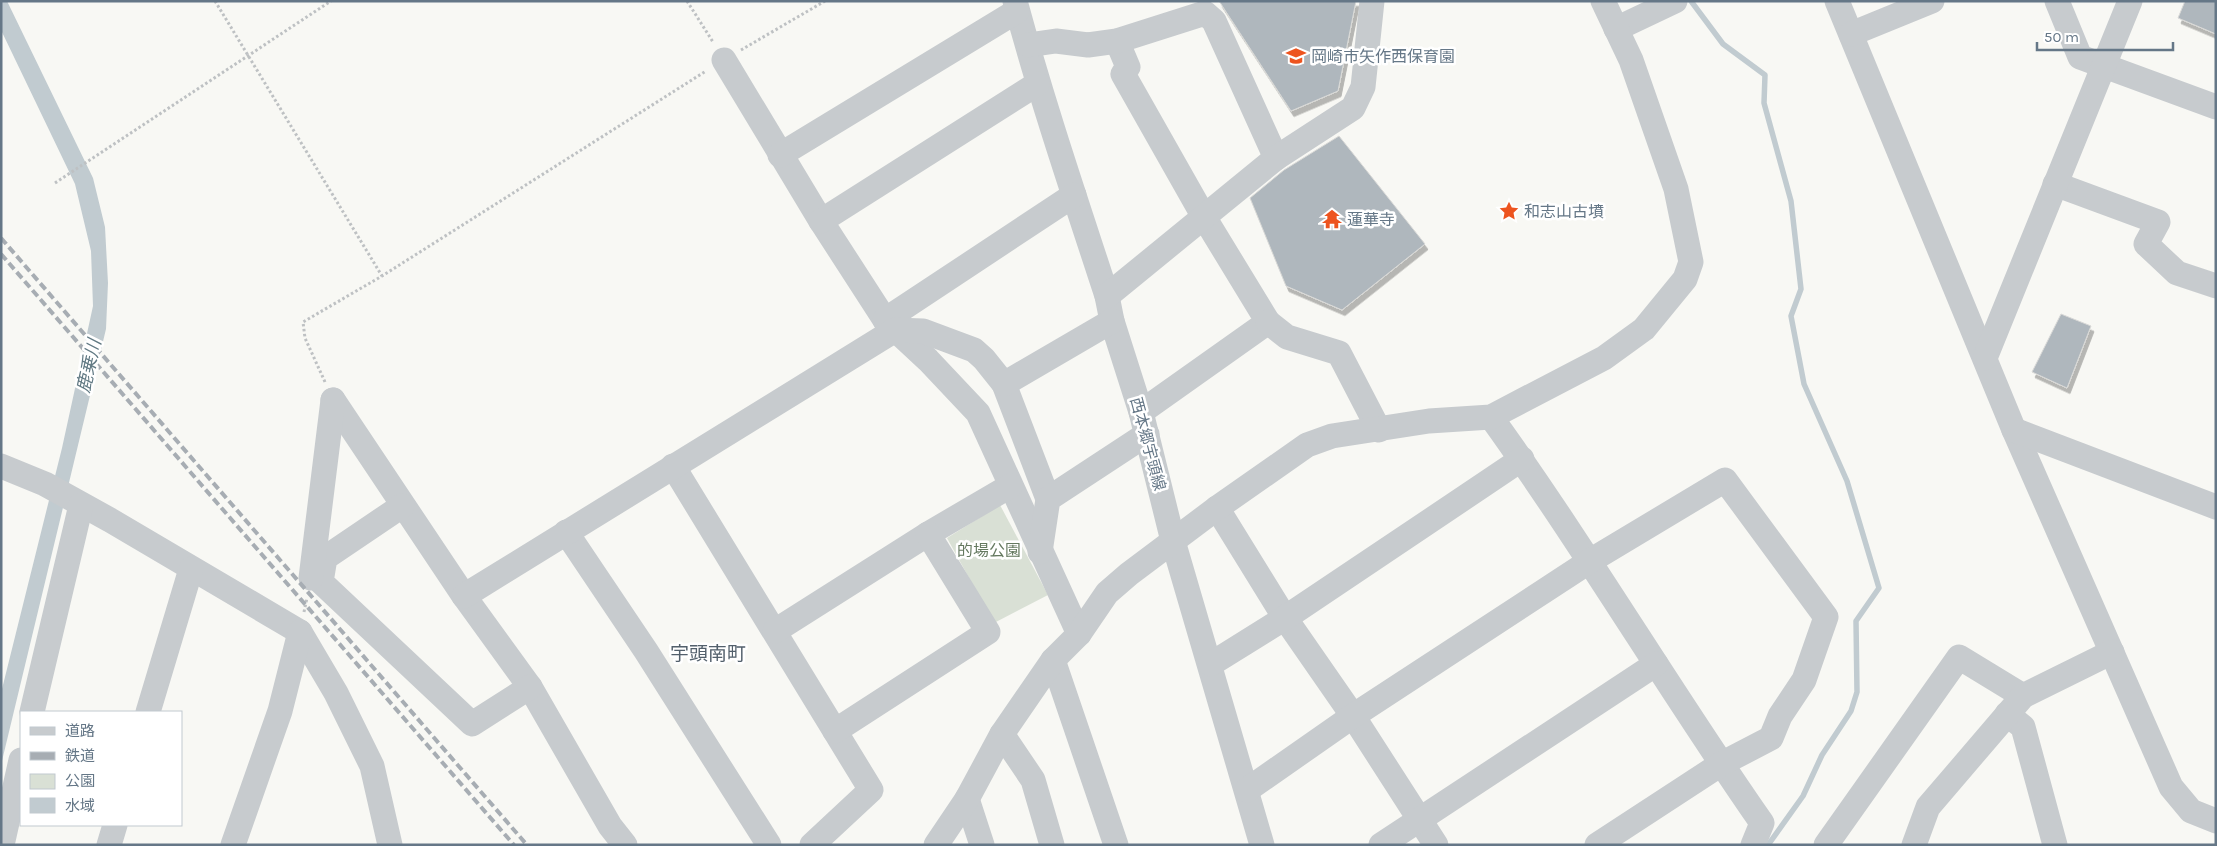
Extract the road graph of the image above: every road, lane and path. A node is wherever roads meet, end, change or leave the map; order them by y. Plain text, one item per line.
1 (215, 1) edge
2 (331, 1) edge
3 (687, 1) edge
4 (825, 1) edge
5 (1372, 1) edge
6 (1603, 1) edge
7 (1675, 1) edge
8 (1837, 1) edge
9 (1932, 1) edge
10 (2057, 1) edge
11 (2130, 1) edge
12 (1016, 6) edge
13 (1616, 29) junction
14 (1851, 34) junction
15 (1117, 41) junction
16 (1028, 45) junction
17 (248, 54) junction
18 (724, 60) junction
19 (2105, 66) junction
20 (1037, 84) junction
21 (2216, 107) edge
22 (780, 154) junction
23 (1276, 158) junction
24 (55, 183) dead end
25 (2055, 184) junction
26 (1074, 195) junction
27 (1204, 218) junction
28 (821, 221) junction
29 (382, 276) junction
30 (2216, 286) edge
31 (1107, 296) junction
32 (1112, 321) junction
33 (1268, 322) junction
34 (890, 325) junction
35 (1985, 358) junction
36 (1004, 384) junction
37 (333, 400) junction
38 (1491, 417) junction
39 (1144, 423) junction
40 (1379, 430) junction
41 (2014, 430) junction
42 (1522, 459) junction
43 (1, 466) edge
44 (673, 466) junction
45 (1010, 486) junction
46 (1048, 499) junction
47 (81, 505) junction
48 (402, 506) junction
49 (2216, 507) edge
50 (1217, 508) junction
51 (566, 532) junction
52 (928, 534) junction
53 (1174, 541) junction
54 (1040, 552) junction
55 (1590, 561) junction
56 (191, 569) junction
57 (309, 592) dead end
58 (464, 596) junction
59 (1285, 618) junction
60 (774, 631) junction
61 (300, 632) junction
62 (1079, 634) junction
63 (2112, 652) junction
64 (1053, 660) junction
65 (1210, 664) junction
66 (1656, 664) junction
67 (530, 687) junction
68 (2015, 705) junction
69 (32, 711) edge
70 (148, 711) edge
71 (1354, 716) junction
72 (835, 731) junction
73 (1002, 734) junction
74 (20, 764) edge
75 (1721, 764) junction
76 (1247, 790) junction
77 (967, 799) junction
78 (1419, 820) junction
79 (2216, 821) edge
80 (115, 826) edge
81 (1833, 843) edge
82 (2, 845) edge
83 (109, 845) edge
84 (233, 845) edge
85 (390, 845) edge
86 (625, 845) edge
87 (769, 845) edge
88 (812, 845) edge
89 (936, 845) edge
90 (982, 845) edge
91 (1052, 845) edge
92 (1116, 845) edge
93 (1262, 845) edge
94 (1381, 845) edge
95 (1436, 845) edge
96 (1597, 845) edge
97 (1753, 845) edge
98 (1914, 845) edge
99 (2055, 845) edge

1 - 17 path
2 - 17 path
3 - 18 path
4 - 18 path
5 - 23 street
6 - 13 street
7 - 13 street
8 - 14 street
9 - 14 street
10 - 19 street
11 - 19 street
12 - 16 street, 西本郷宇頭線
12 - 22 street
13 - 38 street
14 - 35 street
15 - 16 street
15 - 23 street
15 - 27 street
16 - 20 street, 西本郷宇頭線
17 - 24 path
17 - 29 path
18 - 22 street
18 - 29 path
19 - 21 street
19 - 25 street
20 - 26 street, 西本郷宇頭線
20 - 28 street
22 - 28 street
23 - 27 street
25 - 30 street
25 - 35 street
26 - 31 street, 西本郷宇頭線
26 - 34 street
27 - 31 street
27 - 33 street
28 - 34 street
29 - 37 path
31 - 32 street, 西本郷宇頭線
32 - 36 street
32 - 39 street, 西本郷宇頭線
33 - 39 street
33 - 40 street
34 - 36 street
34 - 44 street
34 - 45 street
35 - 41 street
36 - 46 street
37 - 48 street
37 - 57 street
38 - 40 street
38 - 42 street
39 - 46 street
39 - 53 street, 西本郷宇頭線
40 - 50 street
41 - 49 street
41 - 63 street
42 - 55 street
42 - 59 street
43 - 47 street
44 - 51 street
44 - 60 street
45 - 52 street
45 - 54 street
46 - 54 street
47 - 56 street
47 - 69 street
48 - 58 street
48 - 67 street
50 - 53 street
50 - 59 street
51 - 58 street
51 - 87 street
52 - 60 street
52 - 72 street
53 - 62 street
53 - 65 street, 西本郷宇頭線
54 - 62 street
55 - 66 street
55 - 71 street
55 - 75 street
56 - 61 street
56 - 70 street
58 - 67 street
59 - 65 street
59 - 71 street
60 - 72 street
61 - 84 street
61 - 85 street
62 - 64 street
63 - 68 street
63 - 79 street
64 - 73 street
64 - 92 street
65 - 76 street, 西本郷宇頭線
66 - 75 street
66 - 78 street
67 - 86 street
68 - 81 street
68 - 98 street
68 - 99 street
71 - 76 street
71 - 78 street
72 - 88 street
73 - 77 street
73 - 91 street
74 - 82 street
75 - 96 street
75 - 97 street
76 - 93 street, 西本郷宇頭線
77 - 89 street
77 - 90 street
78 - 94 street
78 - 95 street
80 - 83 street

